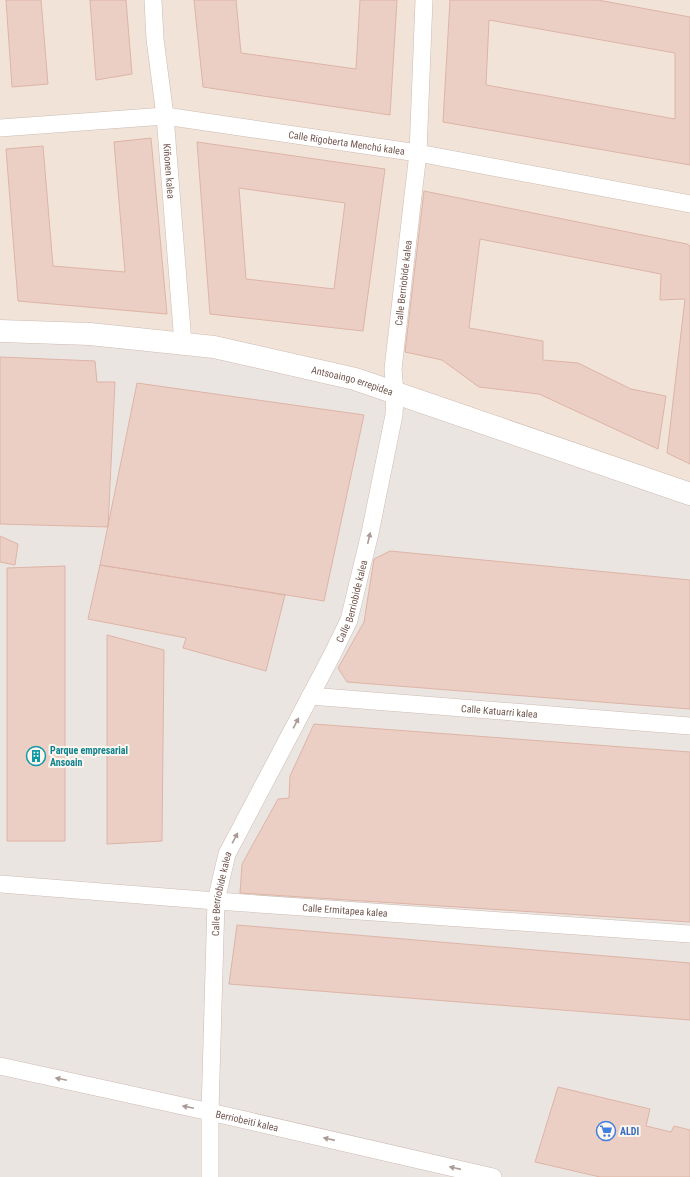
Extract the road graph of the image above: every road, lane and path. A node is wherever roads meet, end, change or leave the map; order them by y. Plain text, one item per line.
1 (153, 0) edge
2 (424, 0) edge
3 (165, 116) junction
4 (0, 128) edge
5 (418, 153) junction
6 (690, 204) edge
7 (0, 330) edge
8 (183, 343) junction
9 (395, 393) junction
10 (690, 494) edge
11 (310, 696) junction
12 (690, 726) edge
13 (0, 884) edge
14 (216, 901) junction
15 (690, 934) edge
16 (0, 1066) edge
17 (210, 1112) junction
18 (210, 1177) edge
19 (493, 1177) edge

1 - 3 street, Kiñonen kalea
2 - 5 street, Calle Berriobide kalea
3 - 4 street, Calle Rigoberta Menchú kalea
3 - 5 street, Calle Rigoberta Menchú kalea
3 - 8 street, Kiñonen kalea
5 - 6 street, Calle Rigoberta Menchú kalea
5 - 9 street, Calle Berriobide kalea
7 - 8 street, Antsoaingo errepidea
8 - 9 street, Antsoaingo errepidea
9 - 10 street, Antsoaingo errepidea
11 -> 9 street, Calle Berriobide kalea
11 - 12 street, Calle Katuarri kalea
14 -> 11 street, Calle Berriobide kalea
13 - 14 street, Calle Ermitapea kalea
14 - 15 street, Calle Ermitapea kalea
14 - 17 street, Calle Berriobide kalea
17 -> 16 street, Berriobeiti kalea
17 - 18 street, Calle Berriobide kalea
19 -> 17 street, Berriobeiti kalea

